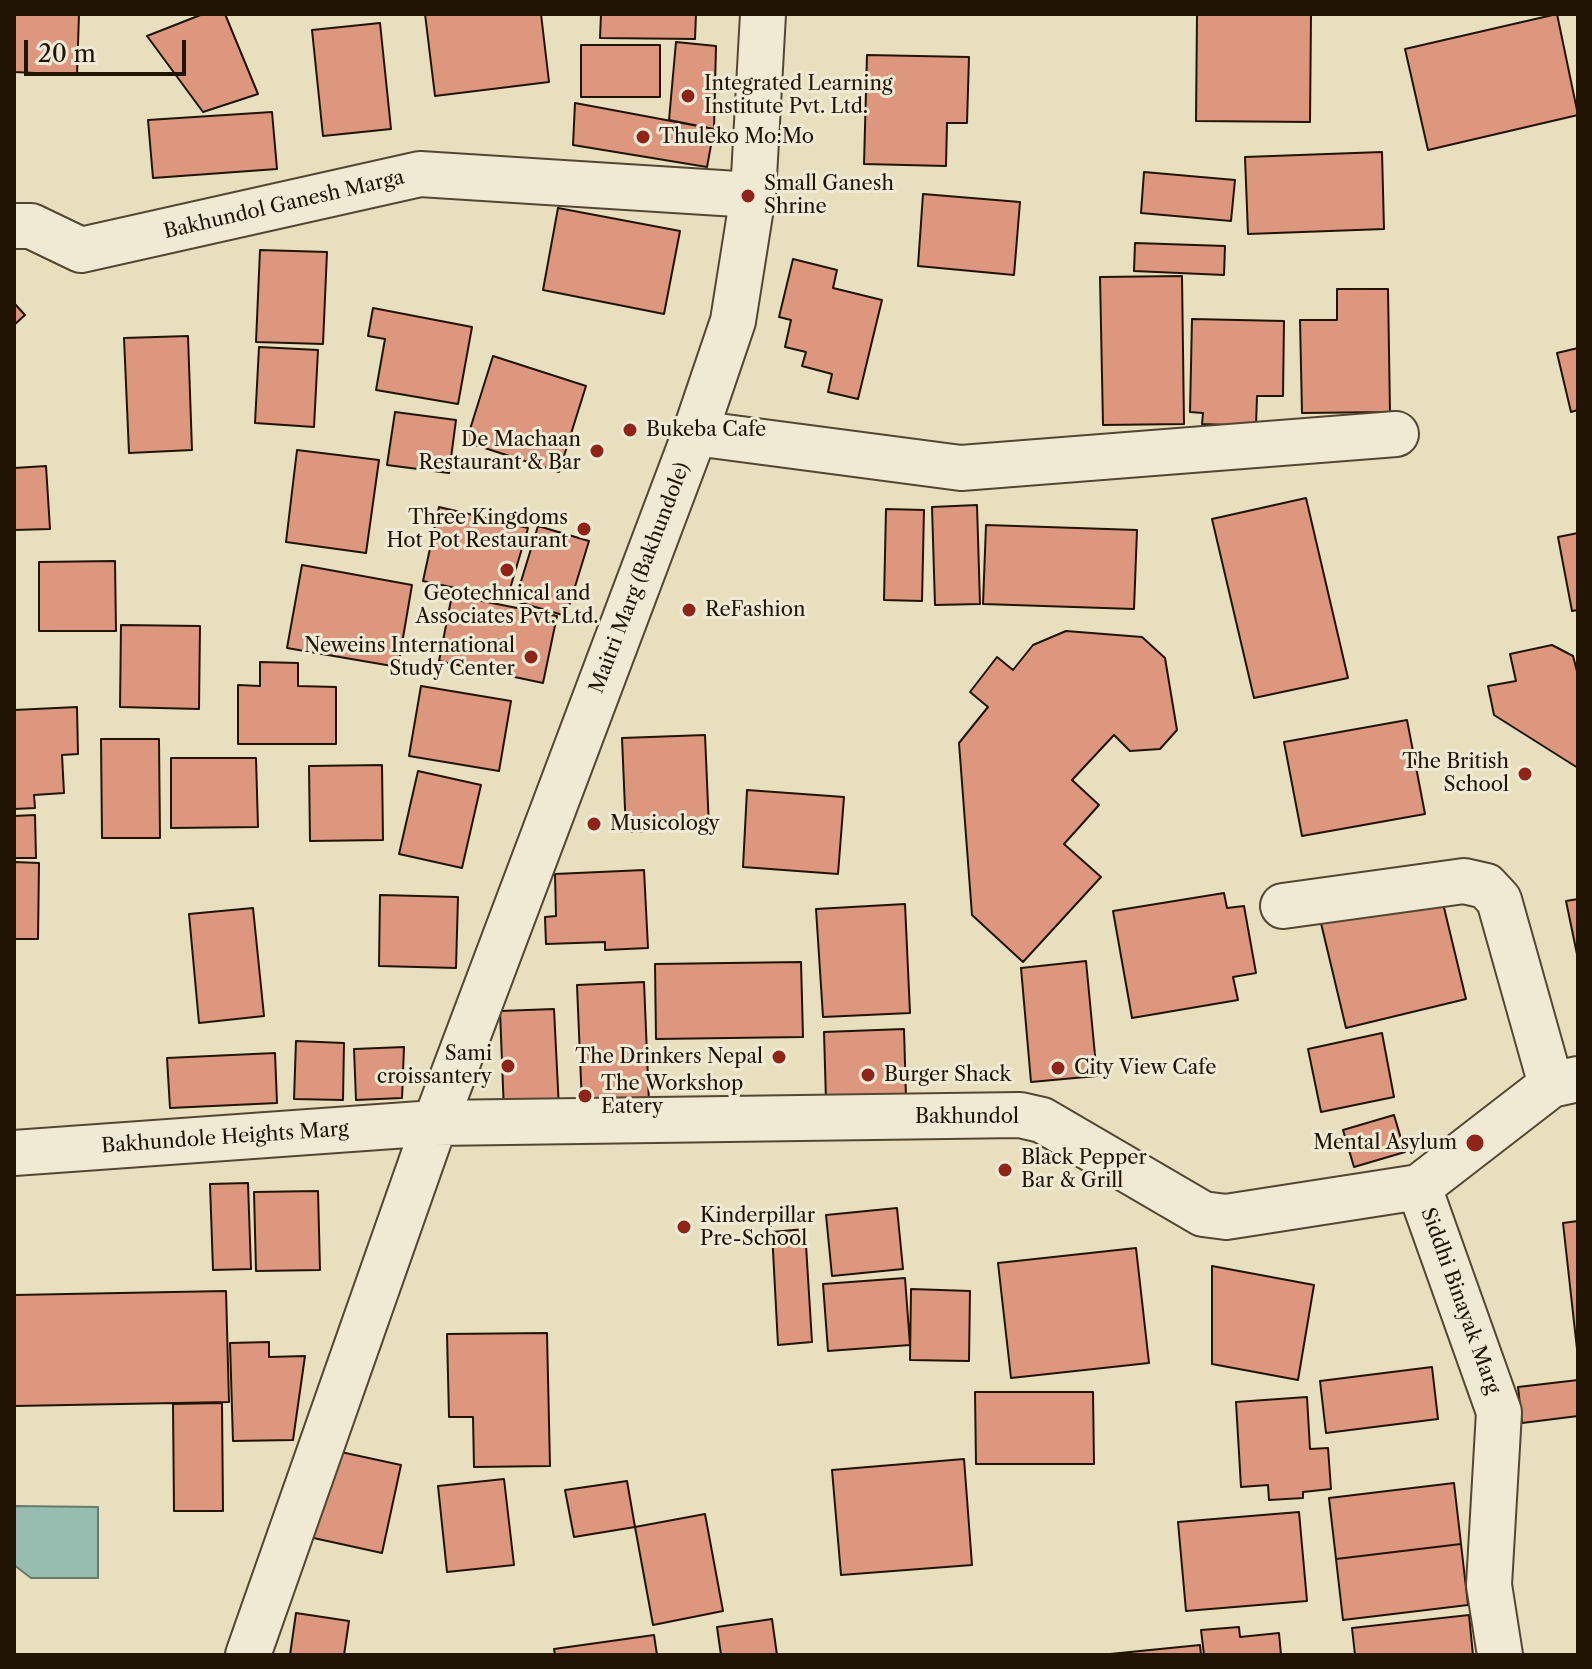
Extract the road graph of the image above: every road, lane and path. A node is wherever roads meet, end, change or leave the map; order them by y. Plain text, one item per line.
1 (763, 14) edge
2 (753, 195) junction
3 (14, 226) edge
4 (695, 433) junction
5 (1396, 434) dead end
6 (1283, 906) dead end
7 (1564, 1082) edge
8 (435, 1123) junction
9 (14, 1153) edge
10 (1419, 1187) junction
11 (248, 1655) edge
12 (1500, 1655) edge

1 - 2 street, Maitri Marg (Bakhundole)
2 - 3 street, Bakhundol Ganesh Marga
2 - 4 street, Maitri Marg (Bakhundole)
4 - 5 street
4 - 8 street, Maitri Marg (Bakhundole)
6 - 7 street
7 - 10 street, Bakhundol
8 - 9 street, Bakhundole Heights Marg
8 - 10 street, Bakhundol
8 - 11 street, Maitri Marg (Bakhundole)
10 - 12 street, Siddhi Binayak Marg

